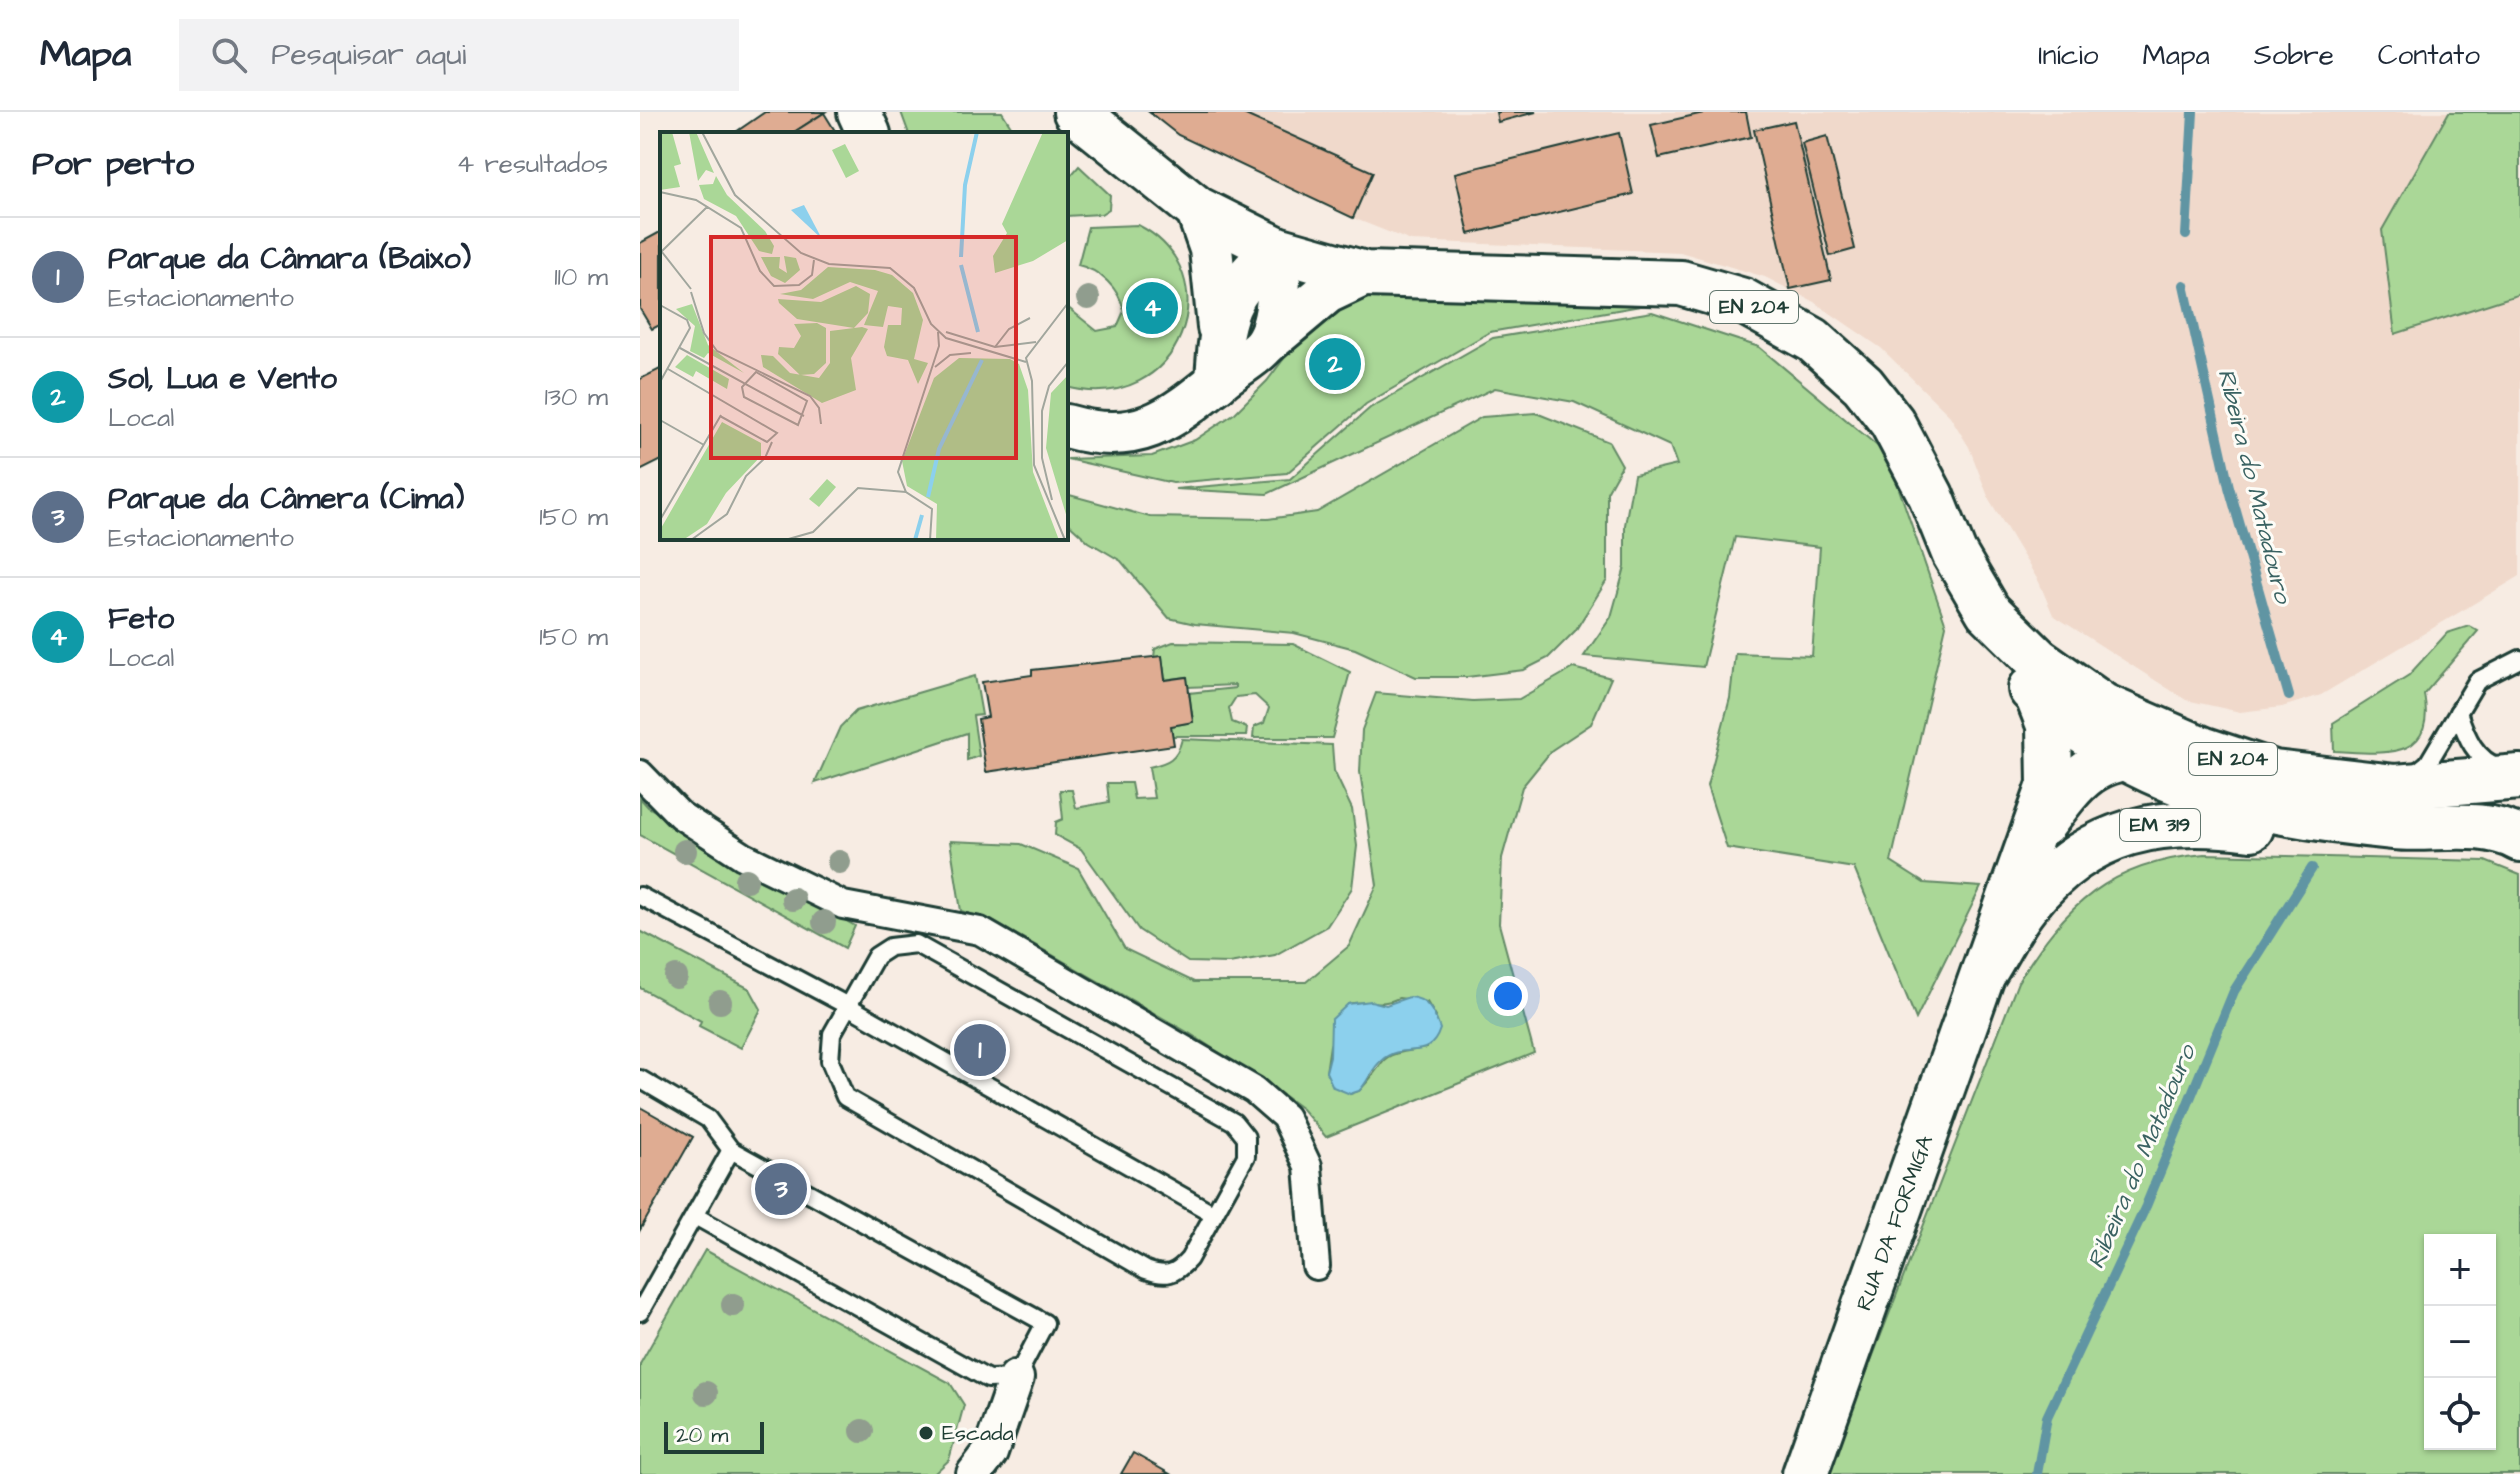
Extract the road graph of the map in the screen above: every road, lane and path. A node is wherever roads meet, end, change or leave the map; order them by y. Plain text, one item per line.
1 (859, 112) edge
2 (1076, 112) edge
3 (868, 132) edge
4 (1197, 209) junction
5 (1277, 249) junction
6 (1365, 274) junction
7 (1219, 327) junction
8 (1265, 344) junction
9 (1217, 382) junction
10 (1068, 427) edge
11 (1988, 611) junction
12 (2520, 659) edge
13 (2038, 697) junction
14 (2458, 712) junction
15 (2122, 755) junction
16 (640, 774) edge
17 (2520, 775) edge
18 (2395, 807) junction
19 (2520, 839) edge
20 (2032, 840) junction
21 (640, 896) edge
22 (1985, 971) junction
23 (846, 1005) junction
24 (640, 1079) edge
25 (731, 1150) junction
26 (1214, 1214) junction
27 (695, 1216) junction
28 (1316, 1266) dead end
29 (640, 1312) edge
30 (1016, 1378) junction
31 (974, 1474) edge
32 (1805, 1474) edge

1 - 3 street
2 - 4 main road, EN 204
4 - 5 main road, EN 204
4 - 7 street
5 - 6 main road, EN 204
5 - 7 street
5 - 8 street
6 - 8 street
6 - 11 main road, EN 204
7 - 9 street
8 - 9 street
9 - 10 street
11 - 13 main road, EN 204
11 - 18 main road, EN 204
12 - 14 lane
13 - 15 main road, EN 204
13 - 20 main road, EM 319
14 - 17 lane
14 - 18 lane
15 - 18 main road, EN 204
15 - 20 main road
16 - 28 street
17 - 18 main road, EN 204
18 - 19 main road, EN 204
18 - 22 main road, EM 319
20 - 22 main road, EM 319
21 - 23 lane
22 - 32 main road, RUA DA FORMIGA / EM 319
23 - 26 lane
23 - 26 lane
23 - 26 lane
24 - 25 lane
25 - 27 lane
25 - 30 lane
27 - 29 lane
27 - 30 lane
30 - 31 street

